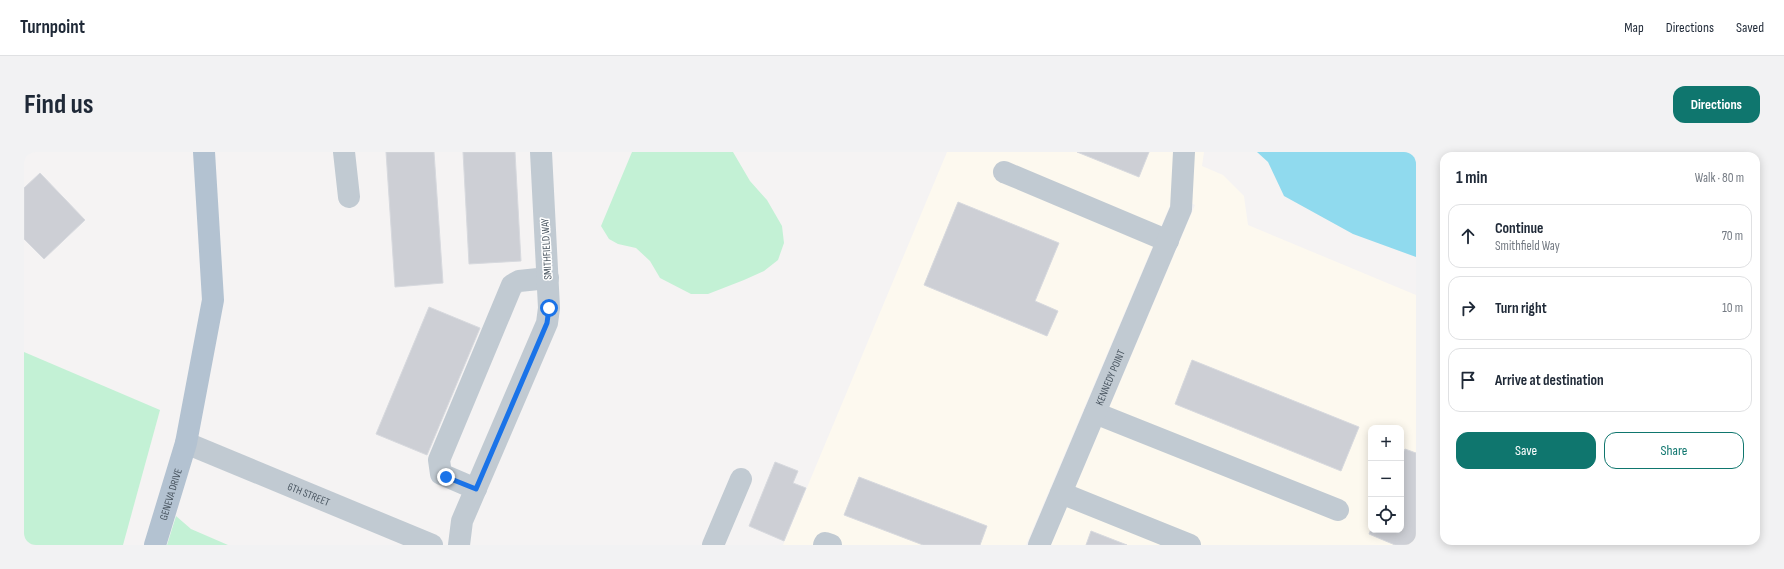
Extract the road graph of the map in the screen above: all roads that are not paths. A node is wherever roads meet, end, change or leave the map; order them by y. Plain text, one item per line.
1 (204, 152) edge
2 (344, 152) edge
3 (540, 152) edge
4 (1184, 152) edge
5 (1004, 172) dead end
6 (349, 197) dead end
7 (1168, 240) junction
8 (548, 278) junction
9 (1095, 413) junction
10 (186, 443) junction
11 (741, 479) dead end
12 (476, 489) junction
13 (1061, 493) junction
14 (1338, 510) dead end
15 (155, 545) edge
16 (432, 545) edge
17 (459, 545) edge
18 (713, 545) edge
19 (824, 545) edge
20 (831, 545) edge
21 (1039, 545) edge
22 (1190, 545) edge

1 - 10 main road, GENEVA DRIVE
2 - 6 street
3 - 8 street, SMITHFIELD WAY
4 - 7 street, KENNEDY POINT
5 - 7 street
7 - 9 street, KENNEDY POINT
8 - 12 street, SMITHFIELD WAY
8 - 12 street
9 - 13 street, KENNEDY POINT
9 - 14 street
10 - 15 main road, GENEVA DRIVE
10 - 16 street, 6TH STREET
11 - 18 street
12 - 17 street, SMITHFIELD WAY
13 - 21 street, KENNEDY POINT
13 - 22 street
19 - 20 street

